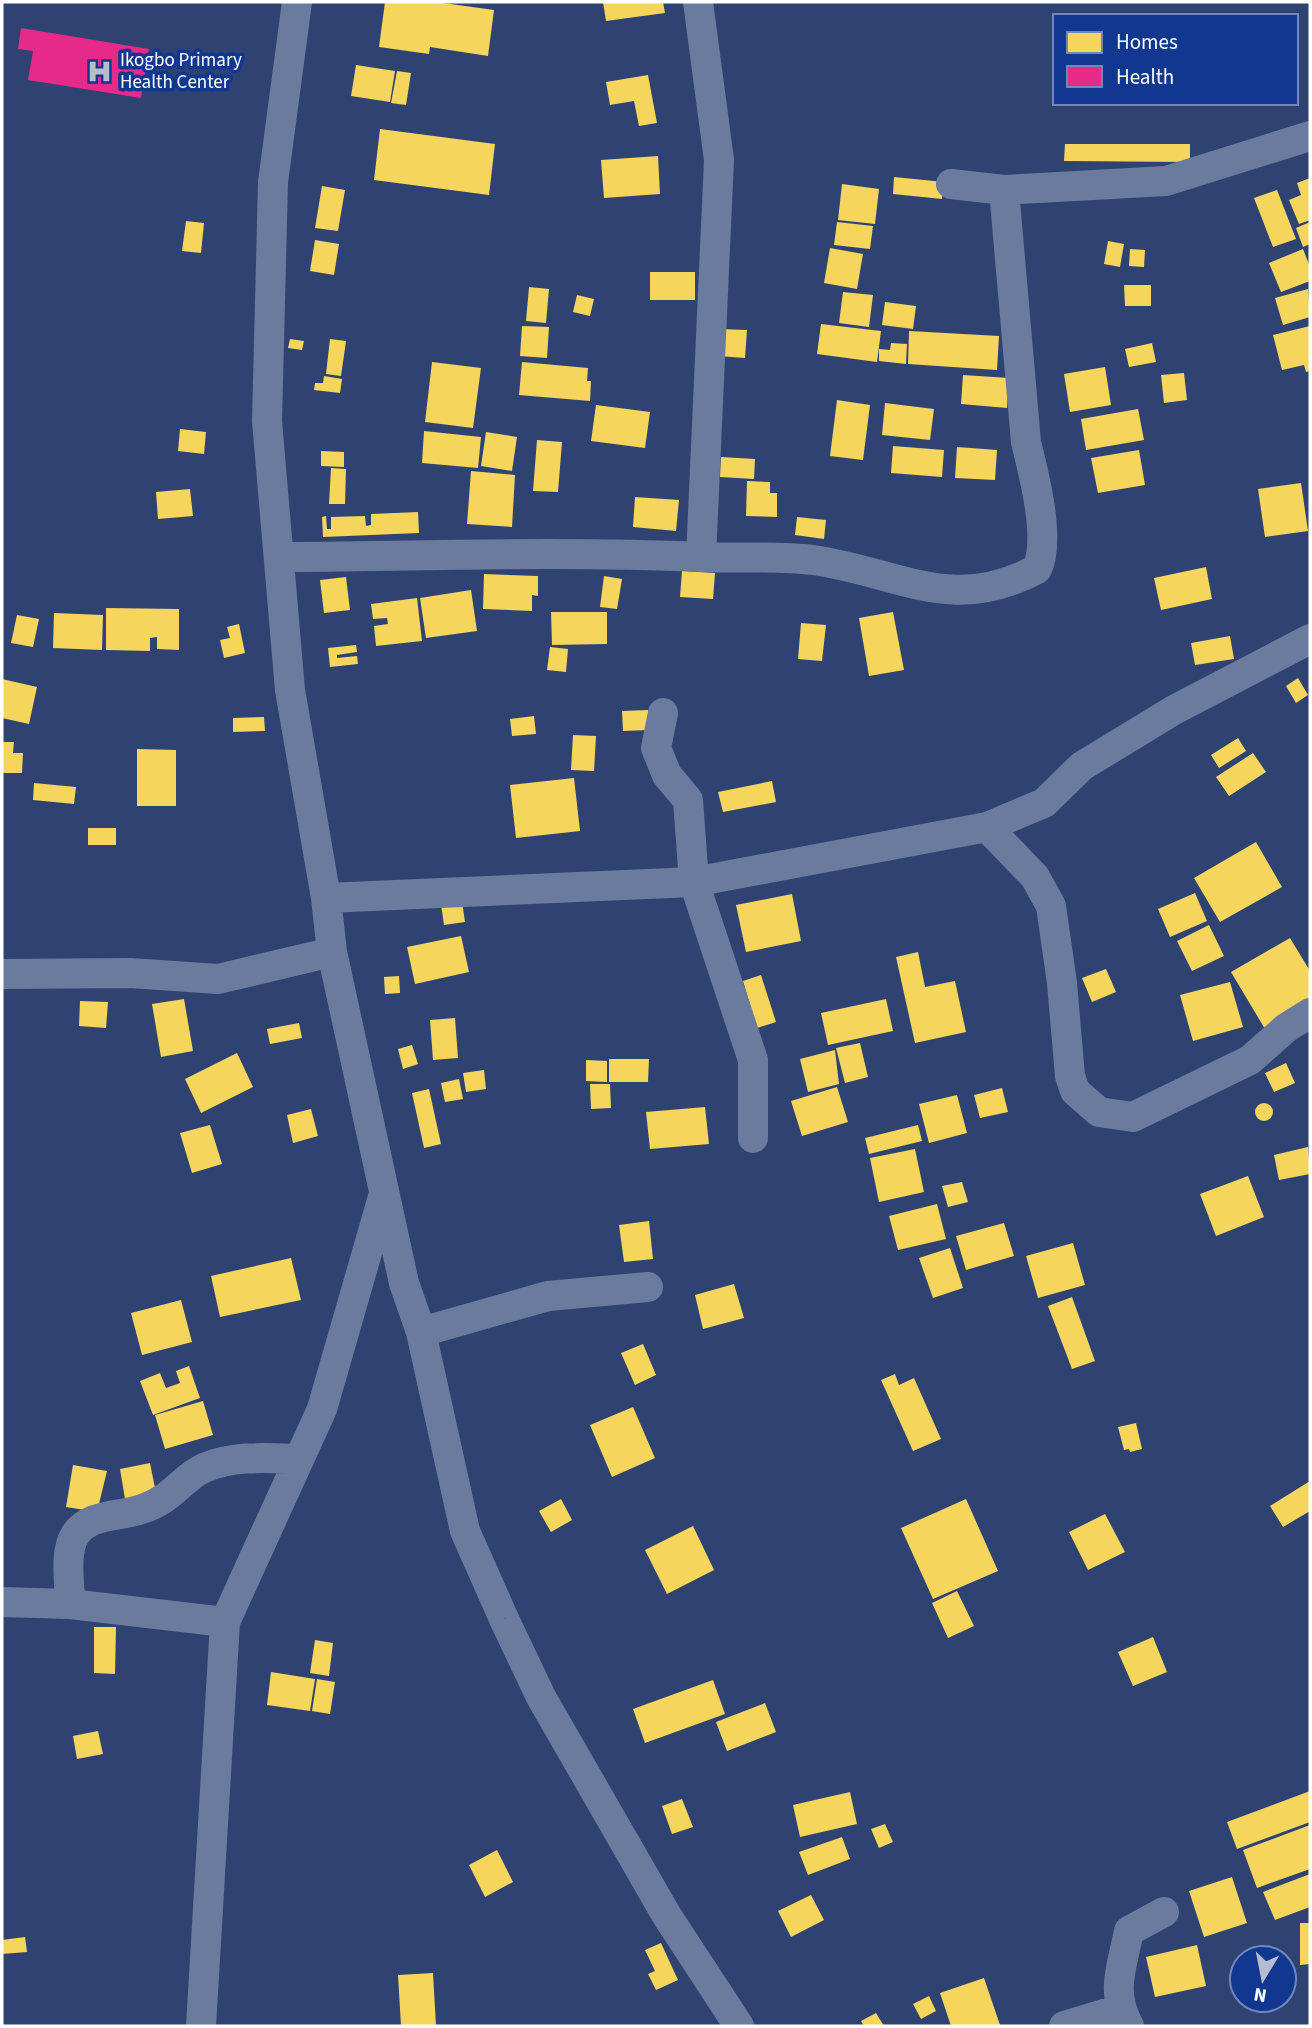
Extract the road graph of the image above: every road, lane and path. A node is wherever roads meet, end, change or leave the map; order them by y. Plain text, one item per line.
1 (298, 2) edge
2 (698, 2) edge
3 (1310, 136) edge
4 (950, 184) dead end
5 (1004, 190) junction
6 (279, 556) junction
7 (701, 557) junction
8 (1310, 639) edge
9 (663, 713) dead end
10 (987, 827) junction
11 (694, 882) junction
12 (326, 898) junction
13 (332, 953) junction
14 (2, 974) edge
15 (1310, 1013) edge
16 (753, 1138) dead end
17 (385, 1191) junction
18 (648, 1287) dead end
19 (421, 1332) junction
20 (299, 1459) junction
21 (2, 1602) edge
22 (70, 1604) junction
23 (225, 1622) junction
24 (1164, 1912) dead end
25 (1124, 2018) edge
26 (201, 2026) edge
27 (739, 2026) edge
28 (1063, 2026) edge

1 - 6 street
2 - 7 street
3 - 5 street
4 - 5 street
5 - 7 street
6 - 7 street
6 - 12 street
8 - 10 street
9 - 11 street
10 - 11 street
10 - 15 street
11 - 12 street
11 - 16 street
12 - 13 street
13 - 14 street
13 - 17 street
17 - 19 street
17 - 20 street
18 - 19 street
19 - 27 street
20 - 22 street
20 - 23 street
21 - 22 street
22 - 23 street
23 - 26 street
24 - 25 street
25 - 28 street

